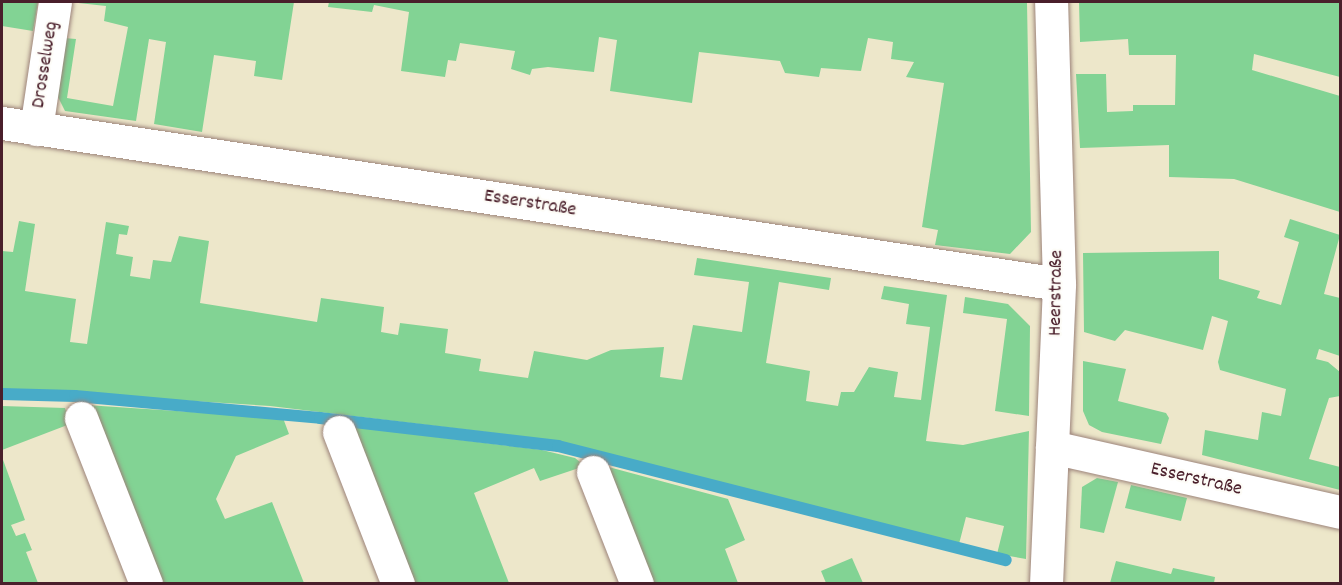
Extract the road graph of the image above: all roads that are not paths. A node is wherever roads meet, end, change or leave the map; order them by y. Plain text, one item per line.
1 (55, 2) edge
2 (1051, 2) edge
3 (2, 123) edge
4 (36, 129) junction
5 (1059, 284) junction
6 (81, 418) dead end
7 (339, 432) dead end
8 (1052, 447) junction
9 (593, 472) dead end
10 (1341, 512) edge
11 (146, 584) edge
12 (398, 584) edge
13 (637, 584) edge
14 (1046, 584) edge

1 - 4 street, Drosselweg
2 - 5 street, Heerstraße
3 - 4 street, Esserstraße
4 - 5 street, Esserstraße
5 - 8 street, Heerstraße
6 - 11 street
7 - 12 street
8 - 10 street, Esserstraße
8 - 14 street, Heerstraße
9 - 13 street

